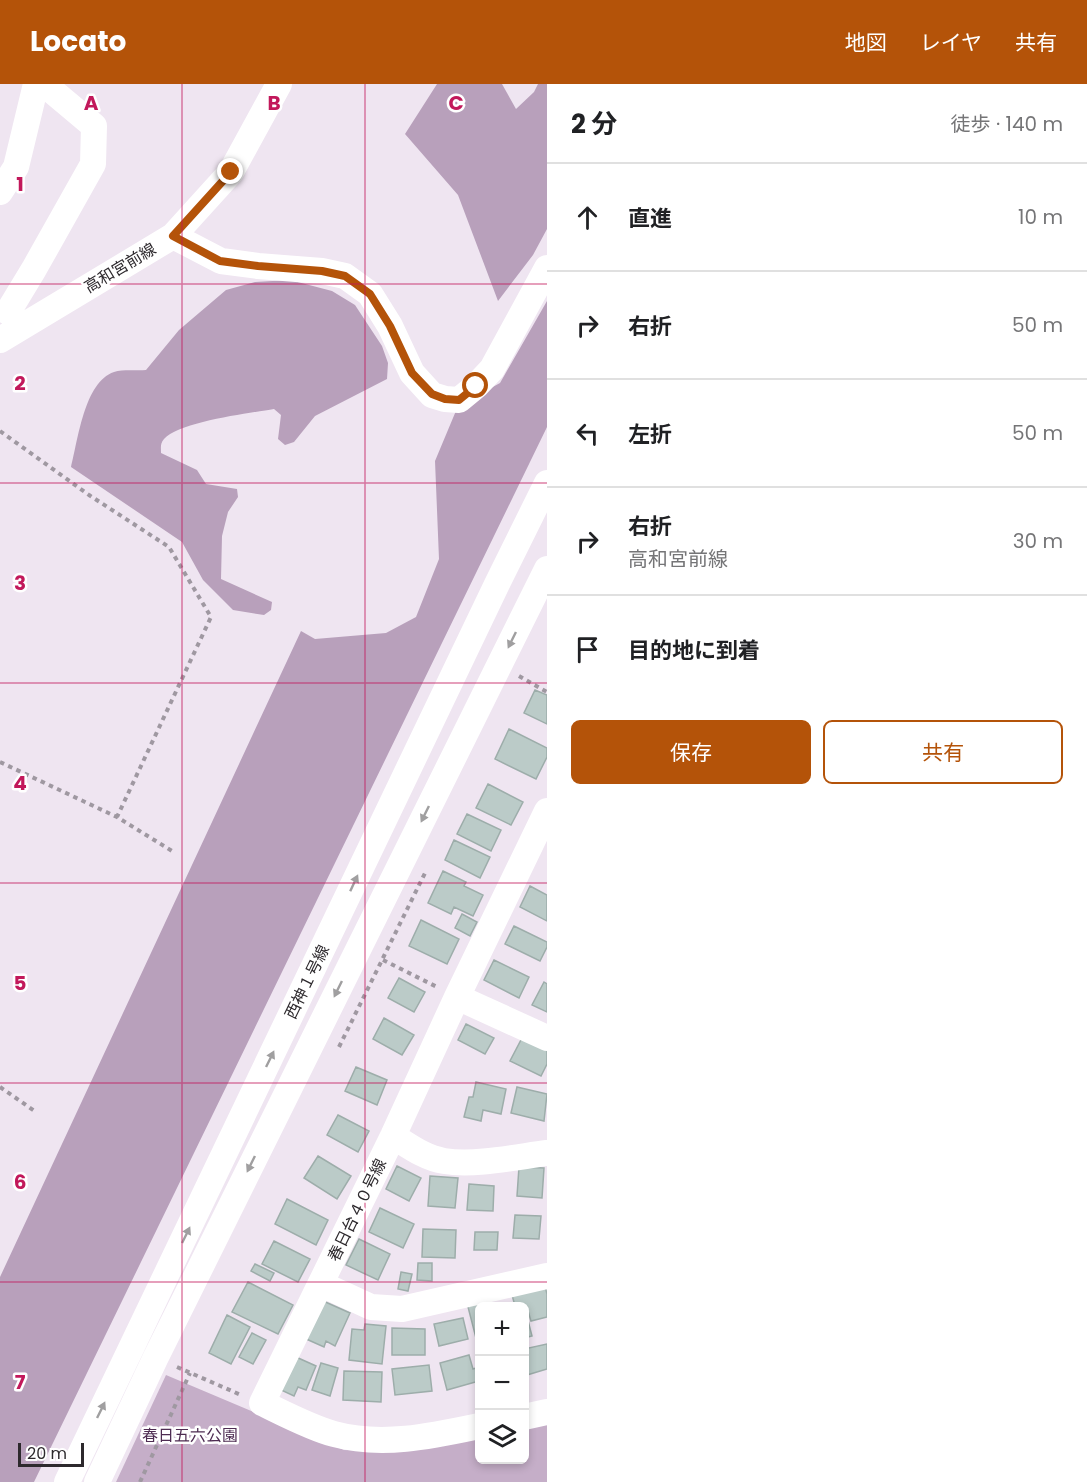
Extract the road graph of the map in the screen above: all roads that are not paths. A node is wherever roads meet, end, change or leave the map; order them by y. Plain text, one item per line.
1 (36, 84) edge
2 (44, 84) edge
3 (279, 84) edge
4 (0, 192) edge
5 (173, 236) junction
6 (547, 268) edge
7 (6, 318) edge
8 (547, 483) edge
9 (547, 568) edge
10 (497, 584) junction
11 (539, 602) edge
12 (547, 811) edge
13 (457, 997) junction
14 (547, 1038) edge
15 (393, 1136) junction
16 (547, 1153) edge
17 (547, 1276) edge
18 (321, 1284) junction
19 (547, 1412) edge
20 (529, 1416) edge
21 (475, 1427) edge
22 (67, 1482) edge
23 (97, 1482) edge

1 - 4 street
2 - 7 street
3 - 5 street, 高和宮前線
5 - 6 street
5 - 7 street, 高和宮前線
8 - 10 street, 西神１号線
9 - 11 street, 西神１号線
10 - 11 street
22 -> 10 street, 西神１号線
11 -> 23 street, 西神１号線
12 - 13 street, 春日台４０号線
13 - 14 street
13 - 15 street, 春日台４０号線
15 - 16 street
15 - 18 street, 春日台４０号線
17 - 18 street
18 - 21 street, 春日台４０号線
19 - 20 street

